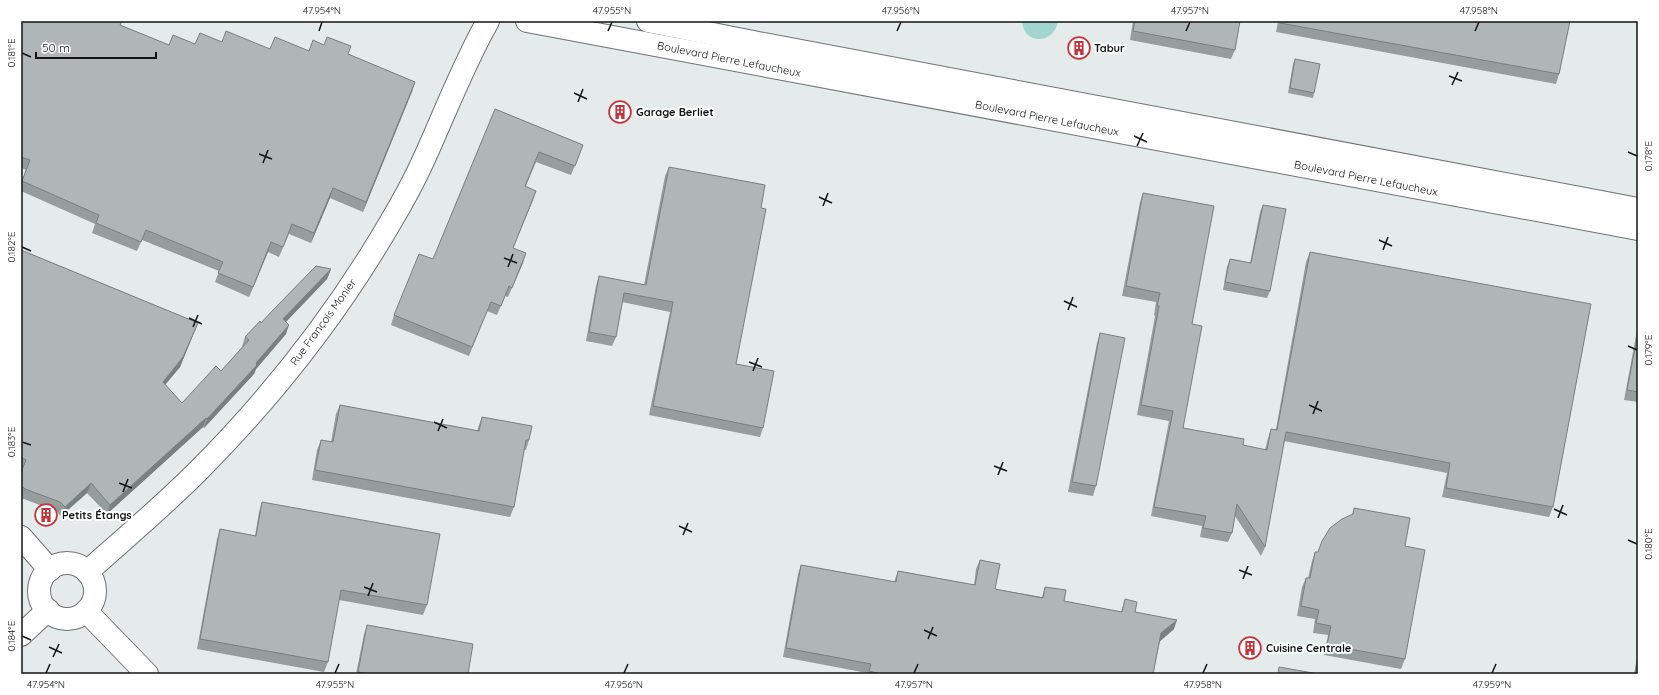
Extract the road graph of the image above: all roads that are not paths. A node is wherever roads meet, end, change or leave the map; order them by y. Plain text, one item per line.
1 (488, 21) edge
2 (527, 21) edge
3 (648, 21) edge
4 (710, 21) edge
5 (758, 43) junction
6 (1638, 209) edge
7 (1638, 229) edge
8 (21, 537) edge
9 (50, 570) junction
10 (87, 572) junction
11 (48, 610) junction
12 (86, 611) junction
13 (21, 635) edge
14 (146, 674) edge

1 - 10 main road, Rue François Monier
2 - 7 main road, Boulevard Pierre Lefaucheux
3 - 5 main road, Boulevard Pierre Lefaucheux
4 - 5 main road
5 - 6 main road, Boulevard Pierre Lefaucheux
8 - 9 main road
9 - 10 main road
9 - 11 main road
10 - 12 main road
11 - 12 main road
11 - 13 main road
12 - 14 main road

